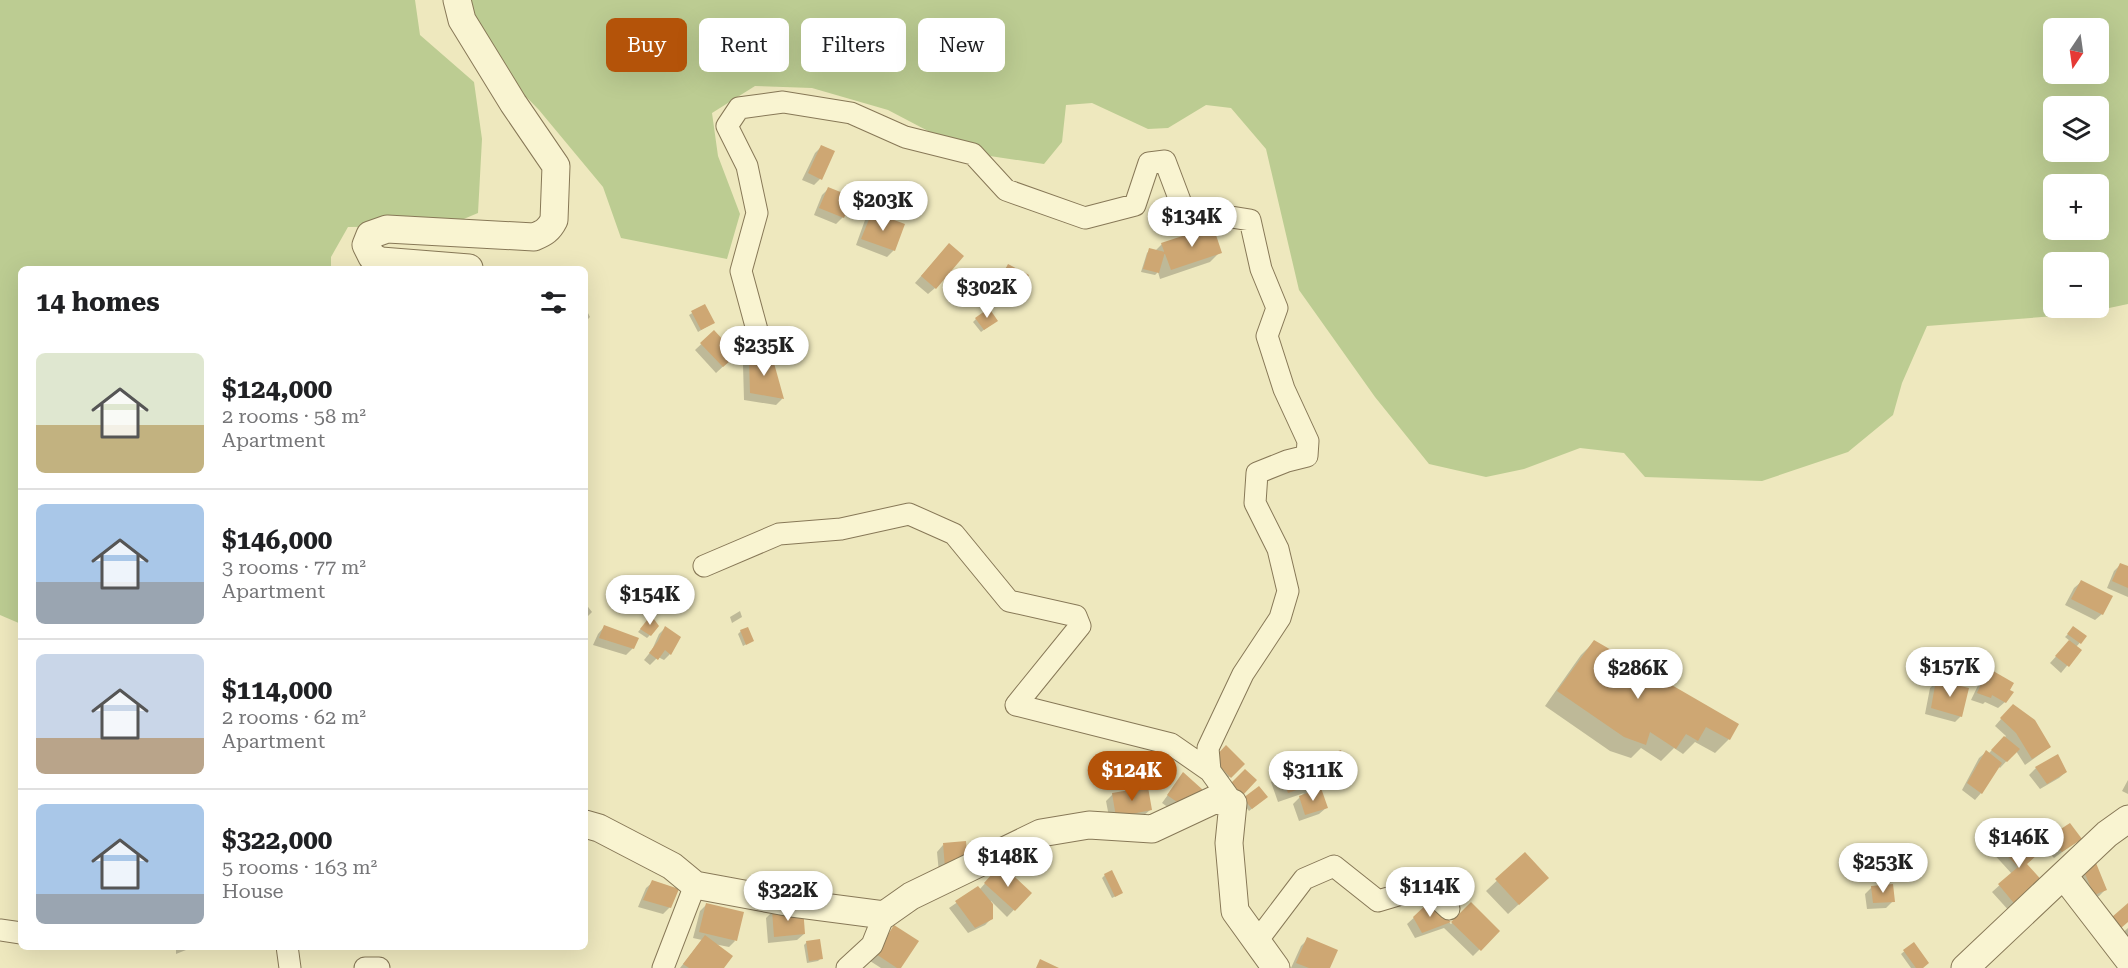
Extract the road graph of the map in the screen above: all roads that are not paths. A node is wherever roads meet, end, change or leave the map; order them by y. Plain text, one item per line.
1 (457, 0) edge
2 (444, 266) edge
3 (757, 330) dead end
4 (704, 566) dead end
5 (1210, 771) junction
6 (1233, 803) junction
7 (2128, 819) edge
8 (588, 825) edge
9 (2064, 876) junction
10 (695, 885) junction
11 (1449, 909) dead end
12 (884, 915) junction
13 (0, 930) edge
14 (18, 933) edge
15 (1257, 941) junction
16 (288, 950) edge
17 (2128, 959) edge
18 (290, 968) edge
19 (365, 968) edge
20 (379, 968) edge
21 (663, 968) edge
22 (847, 968) edge
23 (1276, 968) edge
24 (1965, 968) edge

1 - 2 street
3 - 5 street
4 - 5 street
5 - 6 street
6 - 12 street
6 - 15 street
7 - 9 street
8 - 10 street
9 - 17 street
9 - 24 street
10 - 12 street
10 - 21 street
11 - 15 street
12 - 22 street
13 - 14 street
15 - 23 street
16 - 18 street
19 - 20 street

